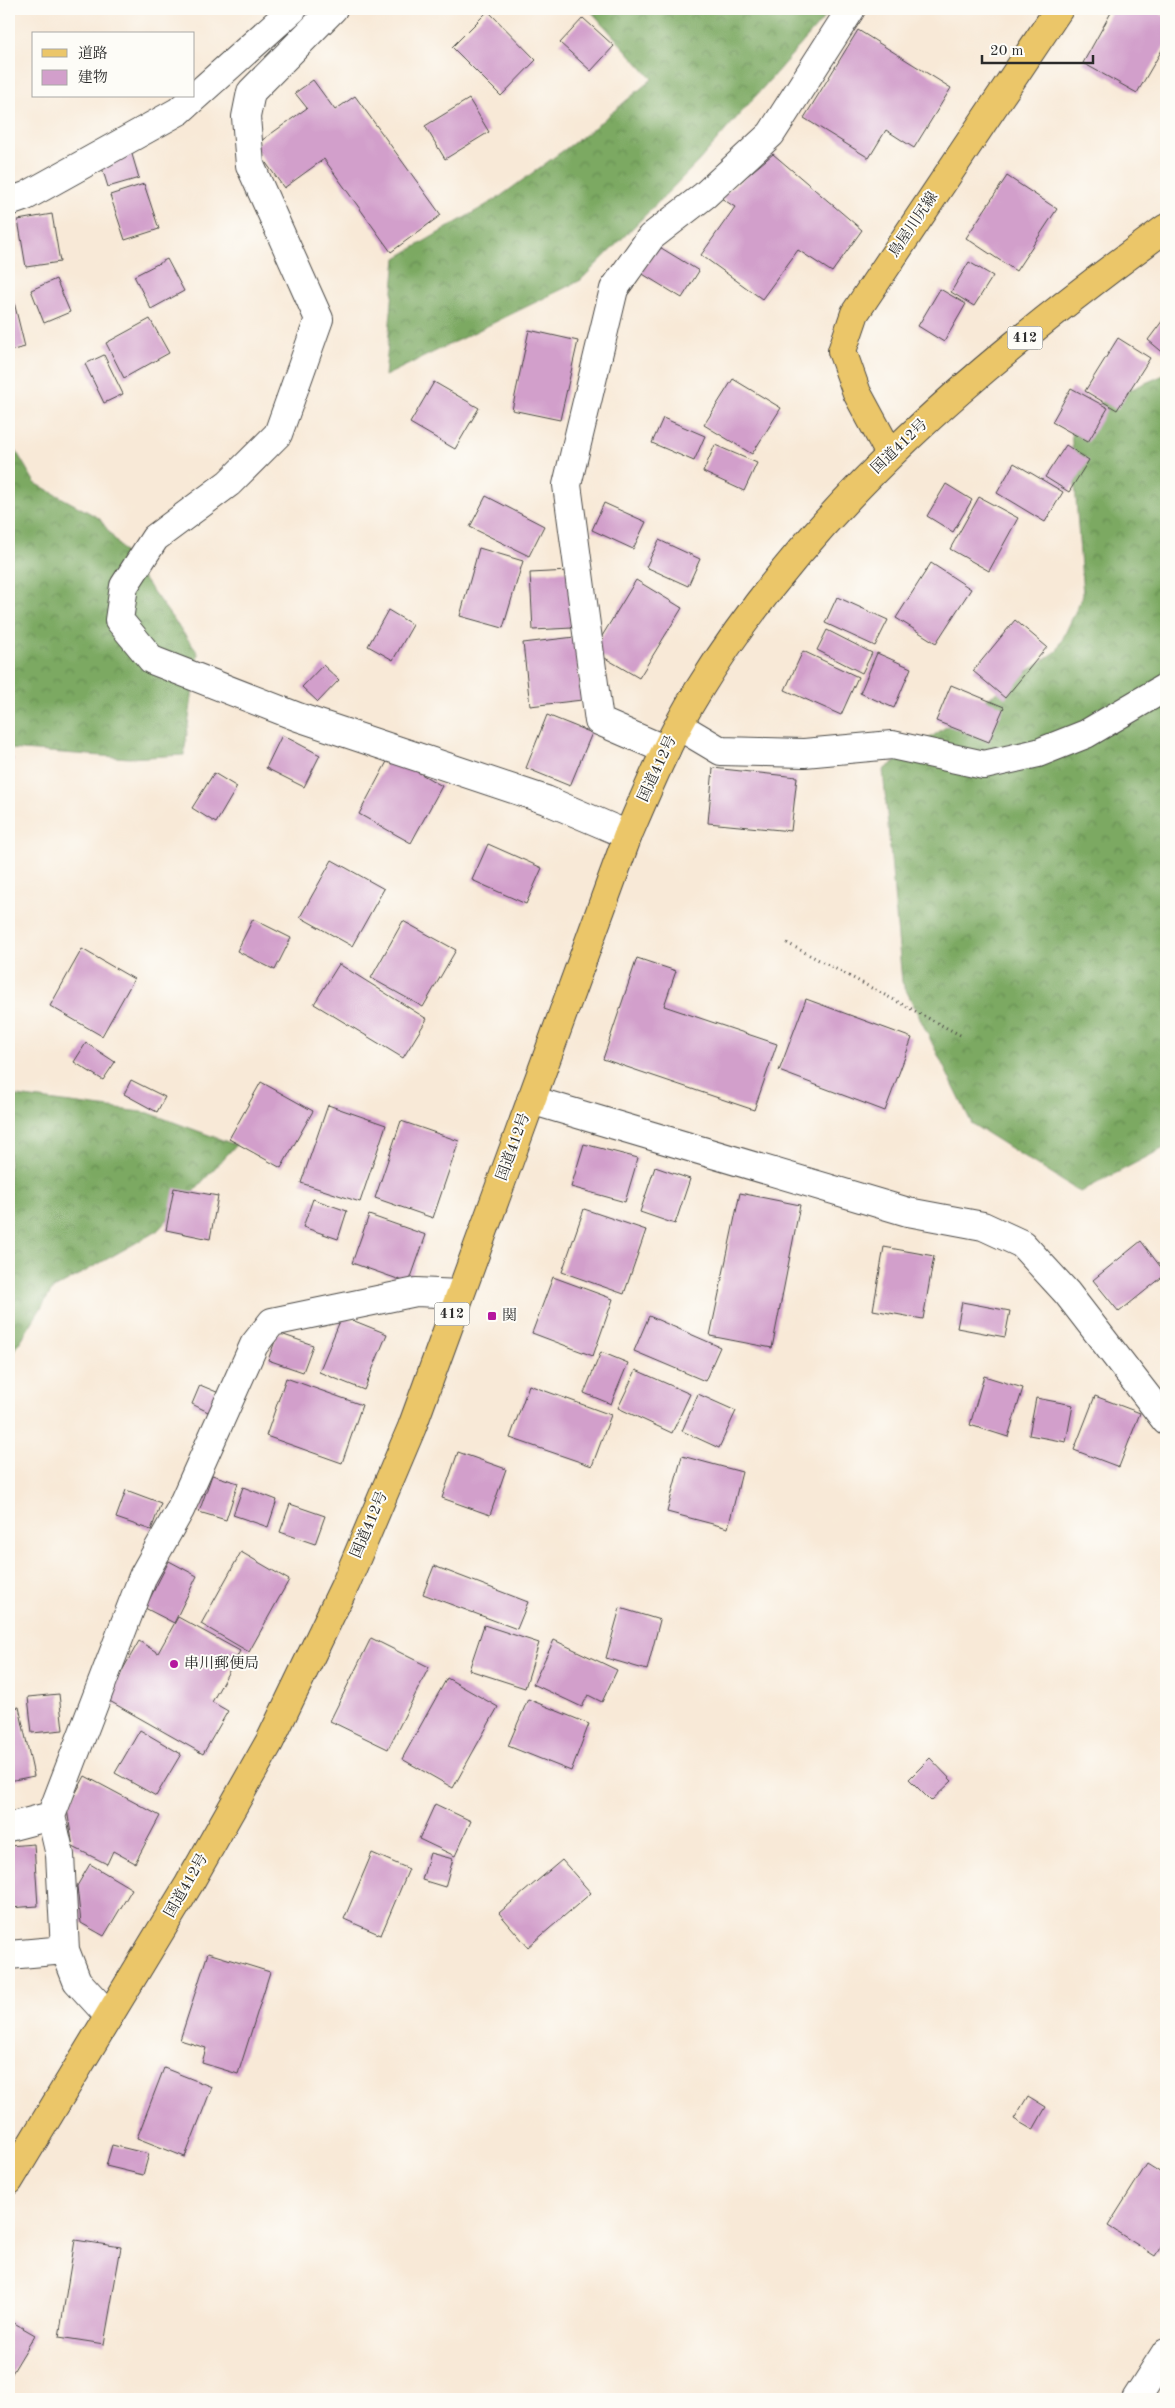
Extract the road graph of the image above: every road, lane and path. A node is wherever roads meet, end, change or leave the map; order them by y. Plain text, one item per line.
1 (293, 9) edge
2 (333, 9) edge
3 (851, 9) edge
4 (1059, 9) edge
5 (195, 97) edge
6 (194, 98) edge
7 (9, 202) edge
8 (1166, 228) edge
9 (890, 454) junction
10 (1166, 686) edge
11 (678, 726) junction
12 (666, 750) junction
13 (628, 835) junction
14 (788, 943) dead end
15 (962, 1036) dead end
16 (532, 1100) junction
17 (460, 1294) junction
18 (1163, 1414) edge
19 (51, 1816) junction
20 (9, 1827) edge
21 (65, 1950) junction
22 (9, 1955) edge
23 (109, 2016) junction
24 (9, 2181) edge
25 (1166, 2352) edge
26 (1136, 2399) edge

1 - 5 street
2 - 13 street
3 - 12 street
4 - 9 main road, 鳥屋川尻線
6 - 7 street
8 - 9 main road, 国道412号 / 412
9 - 11 main road, 国道412号 / 412
10 - 11 street
11 - 12 main road, 国道412号 / 412
12 - 13 main road, 国道412号 / 412
13 - 16 main road, 国道412号 / 412
14 - 15 path
16 - 17 main road, 国道412号 / 412
16 - 18 street
17 - 19 street
17 - 23 main road, 国道412号 / 412
19 - 20 street
19 - 21 street
21 - 22 street
21 - 23 street
23 - 24 main road, 国道412号 / 412
25 - 26 street

